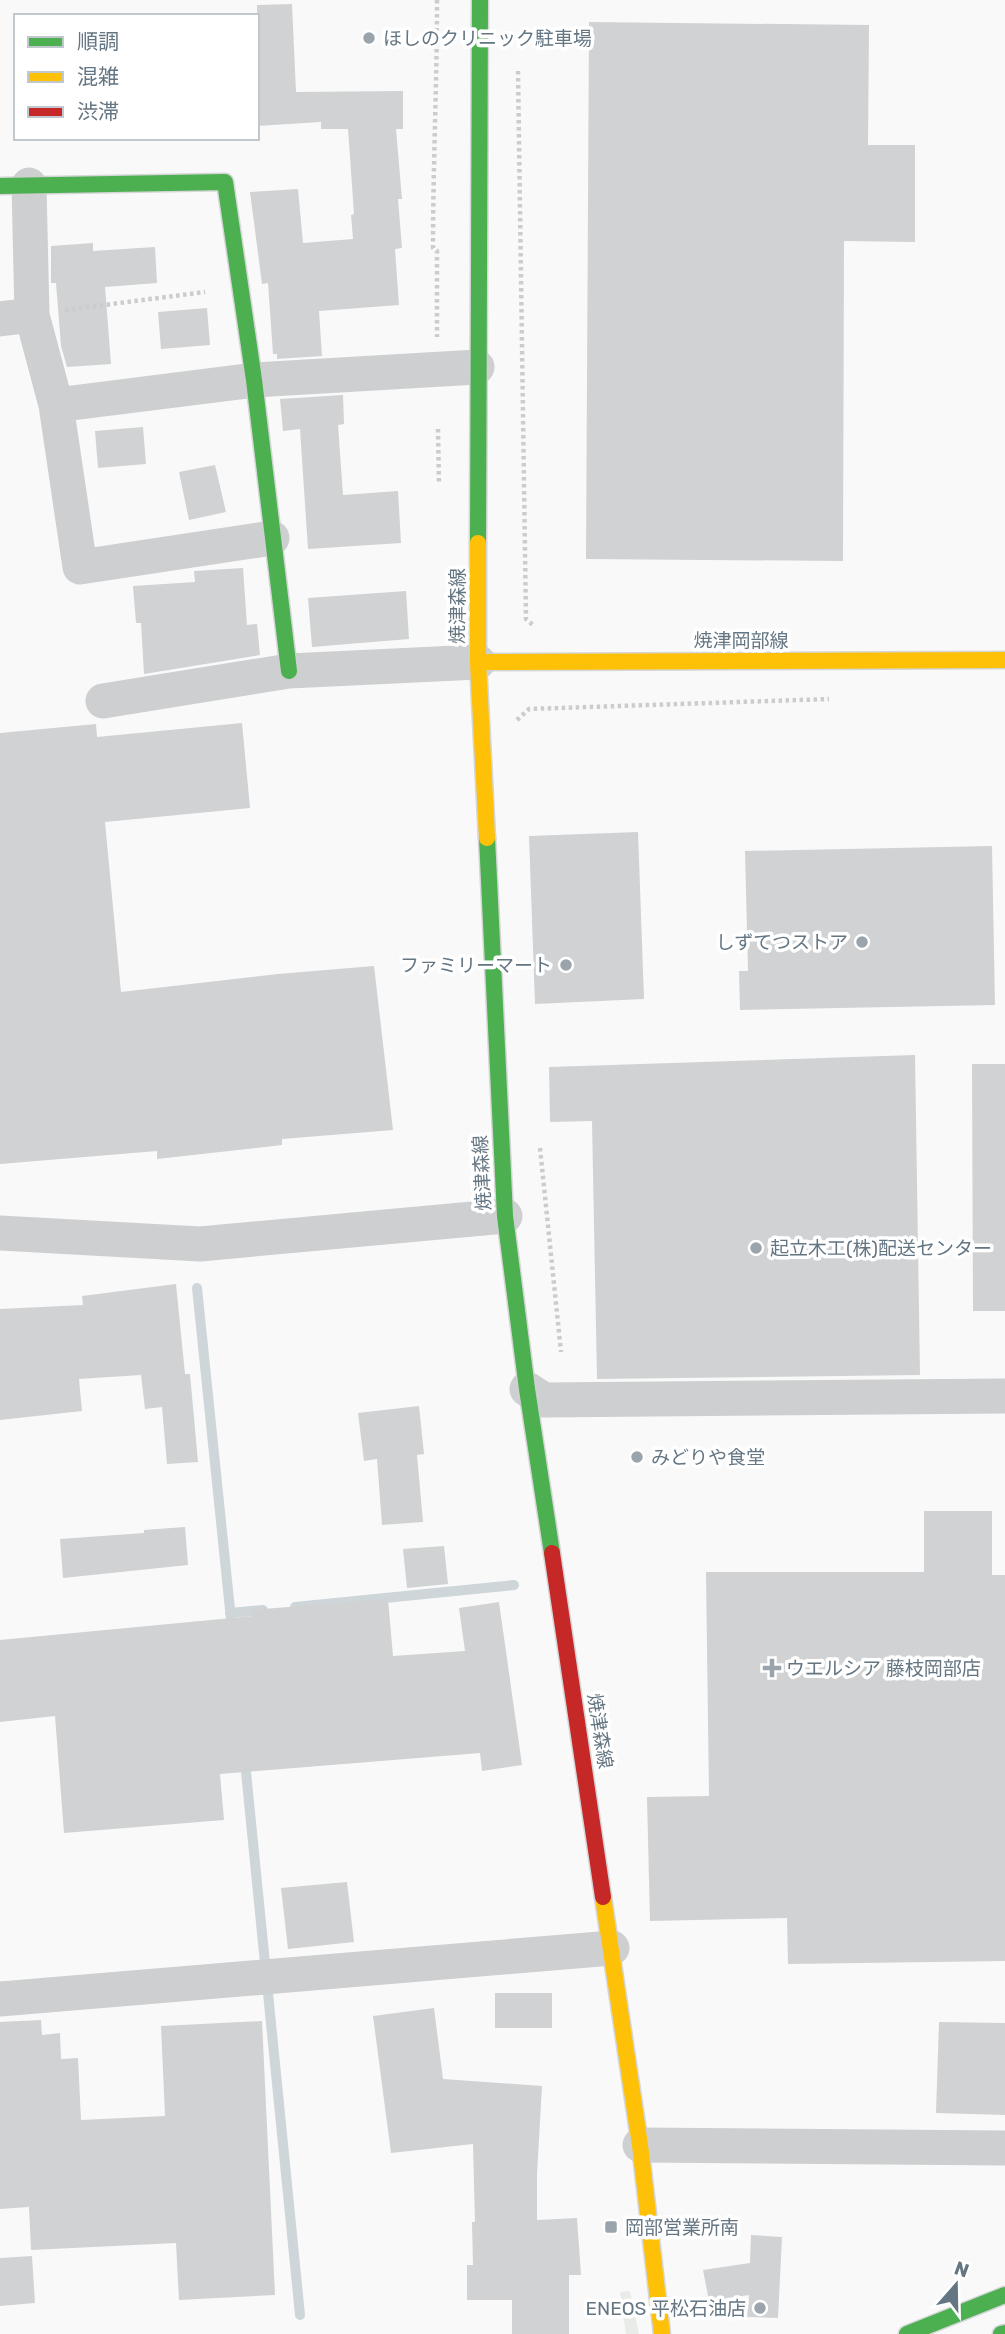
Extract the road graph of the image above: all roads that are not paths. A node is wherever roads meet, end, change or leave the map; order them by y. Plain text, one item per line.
1 (480, 0) edge
2 (15, 185) edge
3 (16, 317) edge
4 (477, 367) junction
5 (254, 380) junction
6 (56, 405) junction
7 (272, 537) junction
8 (1005, 660) edge
9 (478, 662) junction
10 (289, 671) junction
11 (103, 701) dead end
12 (505, 1216) junction
13 (0, 1233) edge
14 (527, 1389) junction
15 (1005, 1396) edge
16 (612, 1948) junction
17 (0, 1999) edge
18 (640, 2145) junction
19 (1005, 2148) edge
20 (1005, 2295) edge
21 (662, 2334) edge
22 (907, 2334) edge

1 - 4 main road, 焼津森線
2 - 3 street
2 - 5 main road
3 - 6 street
4 - 5 street
4 - 9 main road, 焼津森線
5 - 6 street
5 - 7 main road
6 - 7 street
7 - 10 main road
8 - 9 main road, 焼津岡部線
9 - 10 street
9 - 12 main road, 焼津森線
10 - 11 street
12 - 13 street
12 - 14 main road, 焼津森線
14 - 15 street
14 - 16 main road, 焼津森線
16 - 17 street
16 - 18 main road, 焼津森線
18 - 19 street
18 - 21 main road, 焼津森線
20 - 22 main road

